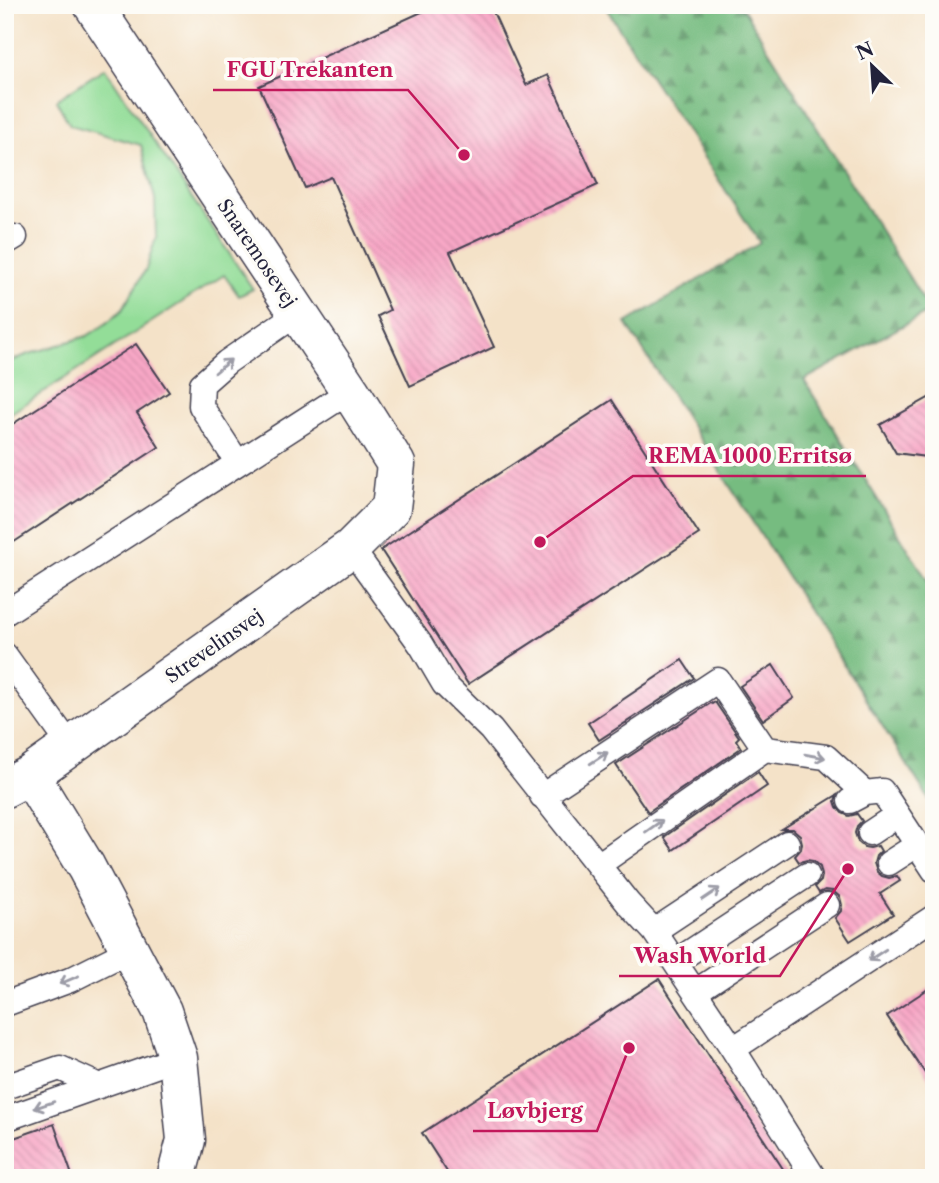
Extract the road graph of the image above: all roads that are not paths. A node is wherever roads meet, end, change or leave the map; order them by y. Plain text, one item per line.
1 (93, 5) edge
2 (298, 313) junction
3 (350, 391) junction
4 (238, 463) junction
5 (391, 508) joint
6 (351, 548) junction
7 (5, 613) edge
8 (5, 655) edge
9 (71, 747) junction
10 (765, 749) junction
11 (18, 781) edge
12 (542, 796) junction
13 (5, 808) edge
14 (897, 815) junction
15 (870, 833) dead end
16 (787, 843) dead end
17 (918, 845) junction
18 (889, 863) dead end
19 (597, 865) junction
20 (934, 870) edge
21 (807, 875) dead end
22 (827, 905) dead end
23 (934, 917) edge
24 (654, 931) junction
25 (130, 950) junction
26 (675, 962) junction
27 (695, 992) junction
28 (5, 1004) edge
29 (733, 1049) junction
30 (178, 1059) junction
31 (99, 1086) junction
32 (5, 1087) edge
33 (5, 1119) edge
34 (176, 1178) edge
35 (814, 1178) edge

1 - 2 street, Snaremosevej
2 - 3 street, Snaremosevej
4 -> 2 lane
3 - 4 lane
3 - 5 street, Snaremosevej
4 - 7 lane
5 - 6 street, Strevelinsvej
6 - 9 street, Strevelinsvej
6 - 12 lane
8 - 9 lane
9 - 11 street, Strevelinsvej
12 -> 10 lane
10 -> 14 lane
19 -> 10 lane
11 - 13 street, Strevelinsvej
11 - 25 street
12 - 19 lane
14 - 15 lane
14 - 17 lane
24 -> 16 lane
17 - 18 lane
17 - 20 lane
19 - 24 lane
21 - 26 lane
22 - 27 lane
23 -> 29 lane
24 - 26 lane
25 -> 28 lane
25 - 30 street
26 - 27 lane
27 - 29 lane
29 - 35 lane
30 - 31 lane
30 - 34 street
31 - 32 lane
31 -> 33 lane

